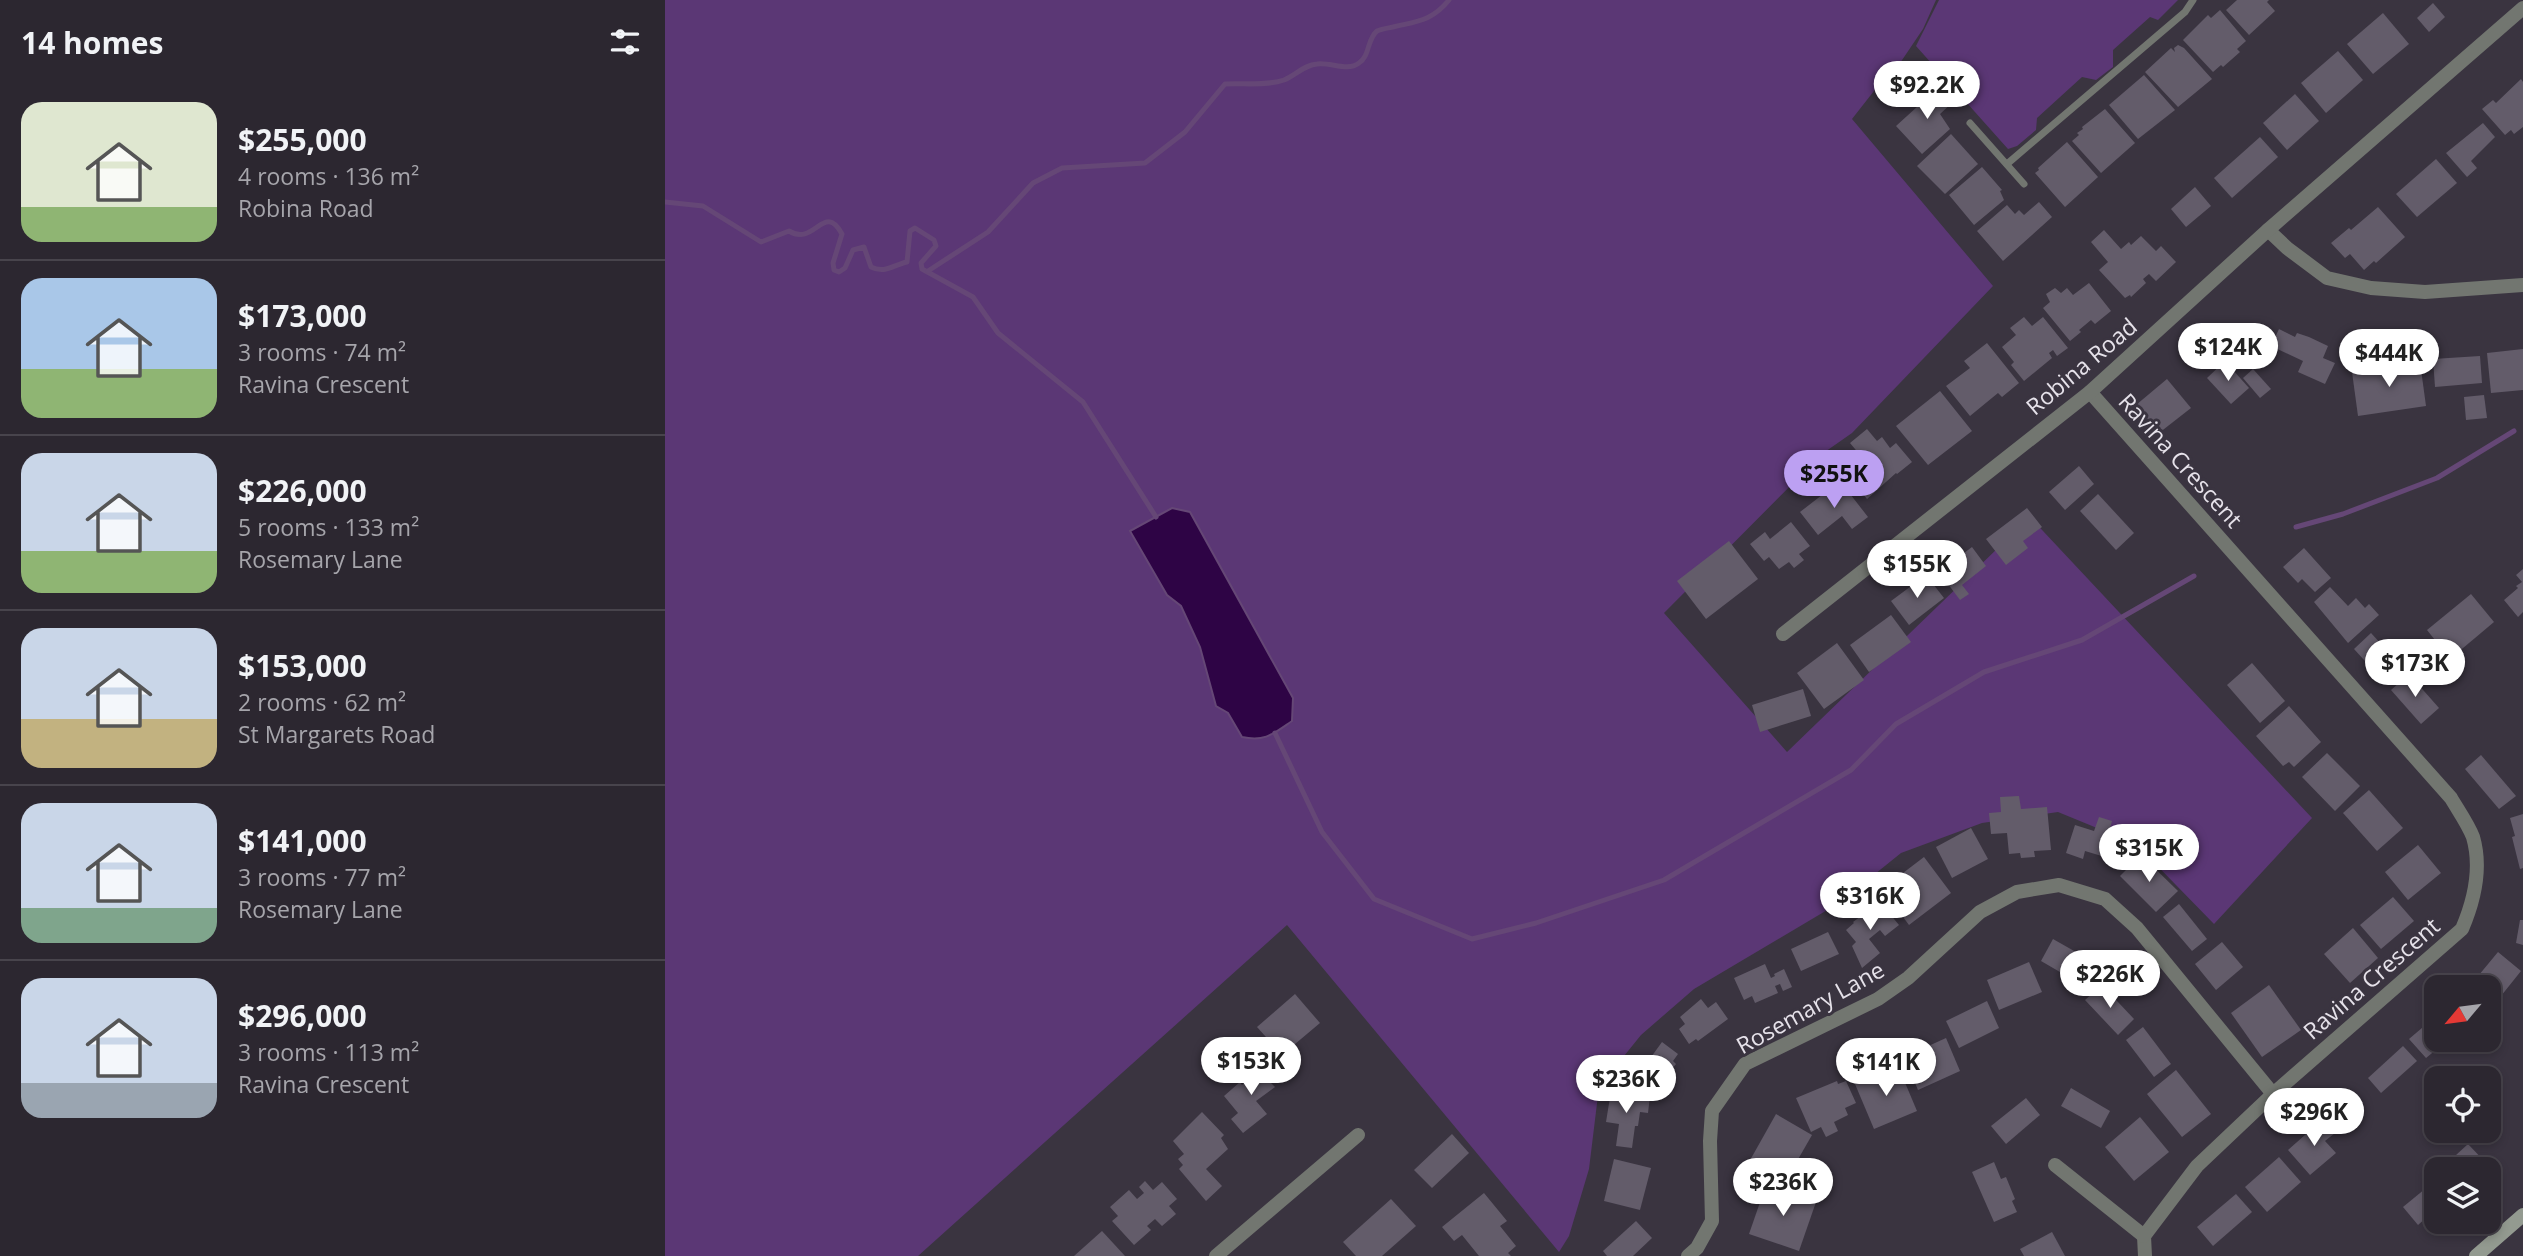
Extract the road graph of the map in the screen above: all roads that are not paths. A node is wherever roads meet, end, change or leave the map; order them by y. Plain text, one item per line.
1 (2193, 0) edge
2 (2523, 9) edge
3 (1971, 122) dead end
4 (2007, 164) junction
5 (2024, 184) dead end
6 (2268, 230) junction
7 (2523, 285) edge
8 (2089, 392) junction
9 (1783, 634) dead end
10 (2273, 1094) junction
11 (1358, 1135) dead end
12 (2055, 1165) dead end
13 (2523, 1215) edge
14 (2144, 1236) junction
15 (1216, 1256) edge
16 (1688, 1256) edge
17 (2145, 1256) edge
18 (2476, 1256) edge

1 - 4 lane
2 - 6 street, Robina Road
3 - 4 lane
4 - 5 lane
6 - 7 street
6 - 8 street, Robina Road
8 - 9 street, Robina Road
8 - 10 street, Ravina Crescent
10 - 14 street, Ravina Crescent
10 - 16 street, Rosemary Lane
11 - 15 street
12 - 14 street
13 - 18 main road
14 - 17 street

